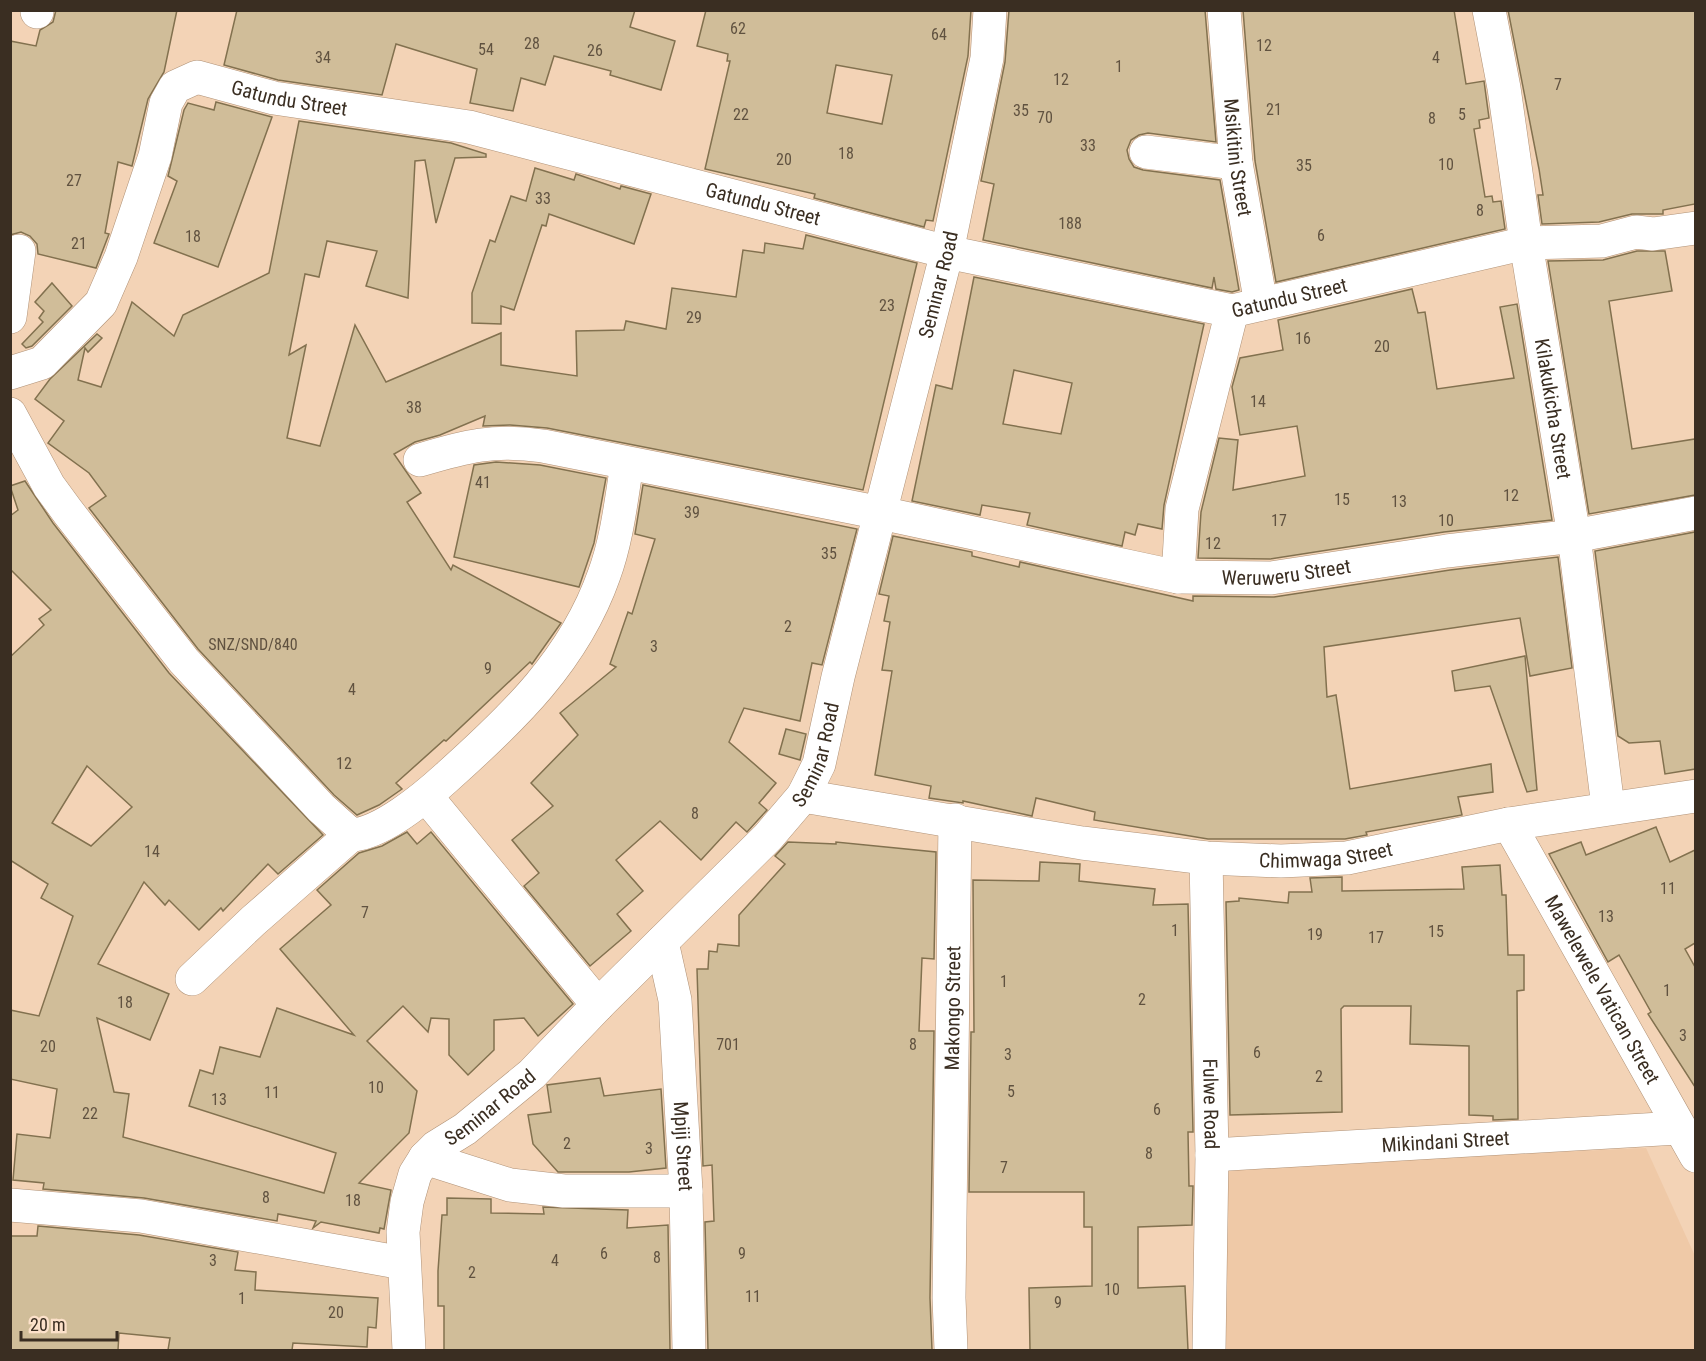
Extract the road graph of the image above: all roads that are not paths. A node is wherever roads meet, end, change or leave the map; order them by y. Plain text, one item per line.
1 (990, 10) edge
2 (1224, 10) edge
3 (1489, 10) edge
4 (1146, 152) dead end
5 (1236, 163) junction
6 (1695, 228) edge
7 (1526, 243) junction
8 (20, 250) dead end
9 (947, 252) junction
10 (1247, 307) junction
11 (10, 317) edge
12 (10, 373) edge
13 (10, 414) edge
14 (420, 460) dead end
15 (627, 464) junction
16 (880, 513) junction
17 (1695, 513) edge
18 (1574, 536) junction
19 (1178, 577) junction
20 (426, 796) junction
21 (803, 796) junction
22 (1695, 796) edge
23 (1608, 807) junction
24 (955, 820) junction
25 (1509, 824) junction
26 (351, 835) junction
27 (1206, 858) junction
28 (662, 942) junction
29 (192, 979) dead end
30 (598, 1005) junction
31 (1678, 1128) junction
32 (1212, 1155) junction
33 (1695, 1156) edge
34 (425, 1158) junction
35 (686, 1191) junction
36 (10, 1205) edge
37 (403, 1263) junction
38 (409, 1350) edge
39 (688, 1350) edge
40 (951, 1350) edge
41 (1209, 1350) edge

1 - 9 street, Seminar Road
2 - 5 street, Msikitini Street
3 - 7 street, Kilakukicha Street
4 - 5 street
5 - 10 street, Msikitini Street
6 - 7 street, Gatundu Street
7 - 10 street, Gatundu Street
7 - 18 street, Kilakukicha Street
8 - 11 street
9 - 10 street, Gatundu Street
9 - 12 street, Gatundu Street
9 - 16 street, Seminar Road
10 - 19 street, Msikitini Street
13 - 26 street
14 - 15 street, Weruweru Street
15 - 16 street, Weruweru Street
15 - 20 street
16 - 19 street, Weruweru Street
16 - 21 street, Seminar Road
17 - 18 street, Weruweru Street
18 - 19 street, Weruweru Street
18 - 23 street, Kilakukicha Street
20 - 26 street
20 - 30 street
21 - 24 street
21 - 28 street, Seminar Road
22 - 23 street, Chimwaga Street
23 - 25 street, Chimwaga Street
24 - 27 street, Chimwaga Street
24 - 40 street, Makongo Street
25 - 27 street, Chimwaga Street
25 - 31 street, Mawelewele Vatican Street
26 - 29 street
27 - 32 street, Fulwe Road
28 - 30 street, Seminar Road
28 - 35 street, Mpiji Street
30 - 34 street, Seminar Road
31 - 32 street, Mikindani Street
31 - 33 street, Mawelewele Vatican Street
32 - 41 street, Fulwe Road
34 - 35 street
34 - 37 street, Seminar Road
35 - 39 street, Mpiji Street
36 - 37 street
37 - 38 street, Seminar Road

